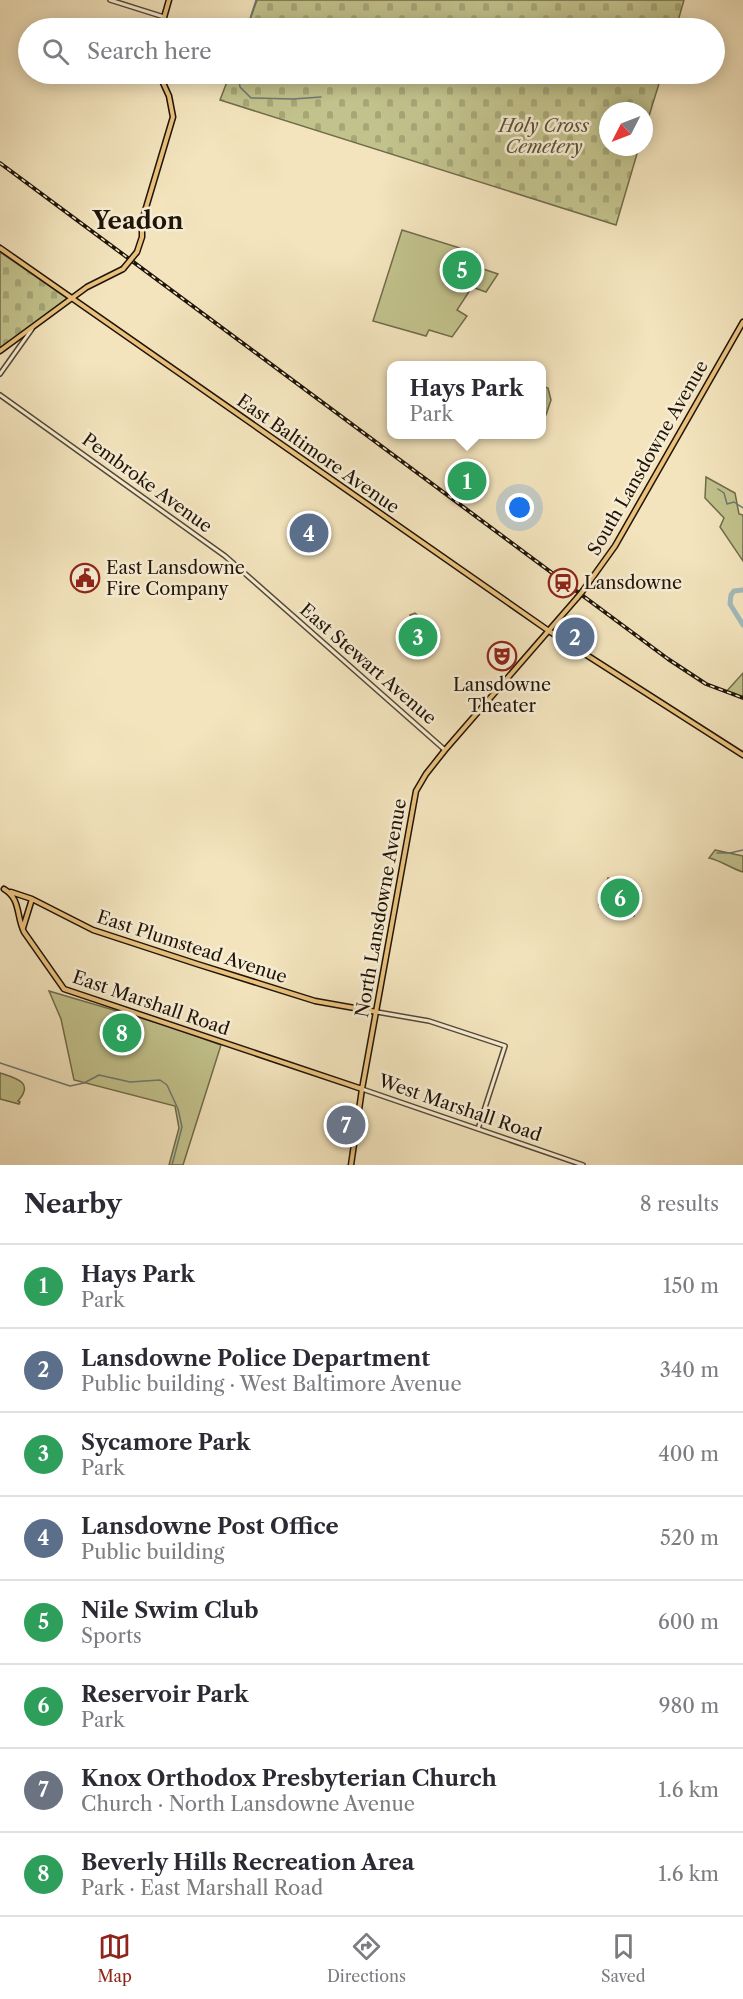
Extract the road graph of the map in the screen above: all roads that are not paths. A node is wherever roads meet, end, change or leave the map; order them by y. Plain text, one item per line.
1 (110, 0) edge
2 (169, 0) edge
3 (164, 17) joint
4 (164, 84) edge
5 (0, 248) edge
6 (73, 298) junction
7 (743, 322) edge
8 (34, 326) junction
9 (0, 351) edge
10 (0, 374) edge
11 (0, 395) edge
12 (273, 598) joint
13 (549, 631) junction
14 (445, 750) junction
15 (743, 755) edge
16 (2, 889) edge
17 (32, 898) junction
18 (24, 932) junction
19 (376, 1011) junction
20 (362, 1089) junction
21 (478, 1129) junction
22 (351, 1165) edge
23 (584, 1165) edge

1 - 3 street
2 - 3 main road
4 - 6 main road, bridge
5 - 6 main road, East Baltimore Avenue
6 - 8 main road
6 - 13 main road, East Baltimore Avenue
7 - 13 main road, South Lansdowne Avenue, bridge
8 - 9 main road
8 - 10 street
11 - 12 street, Pembroke Avenue
12 - 14 street, East Stewart Avenue
13 - 14 main road, North Lansdowne Avenue
13 - 15 main road, East Baltimore Avenue
14 - 19 main road, North Lansdowne Avenue
16 - 17 main road, East Plumstead Avenue
16 - 18 main road, East Marshall Road
17 - 18 main road
17 - 19 main road, East Plumstead Avenue
18 - 20 main road, East Marshall Road
19 - 20 main road, North Lansdowne Avenue
19 - 21 street
20 - 21 street, West Marshall Road
20 - 22 main road, North Lansdowne Avenue
21 - 23 street, West Marshall Road

